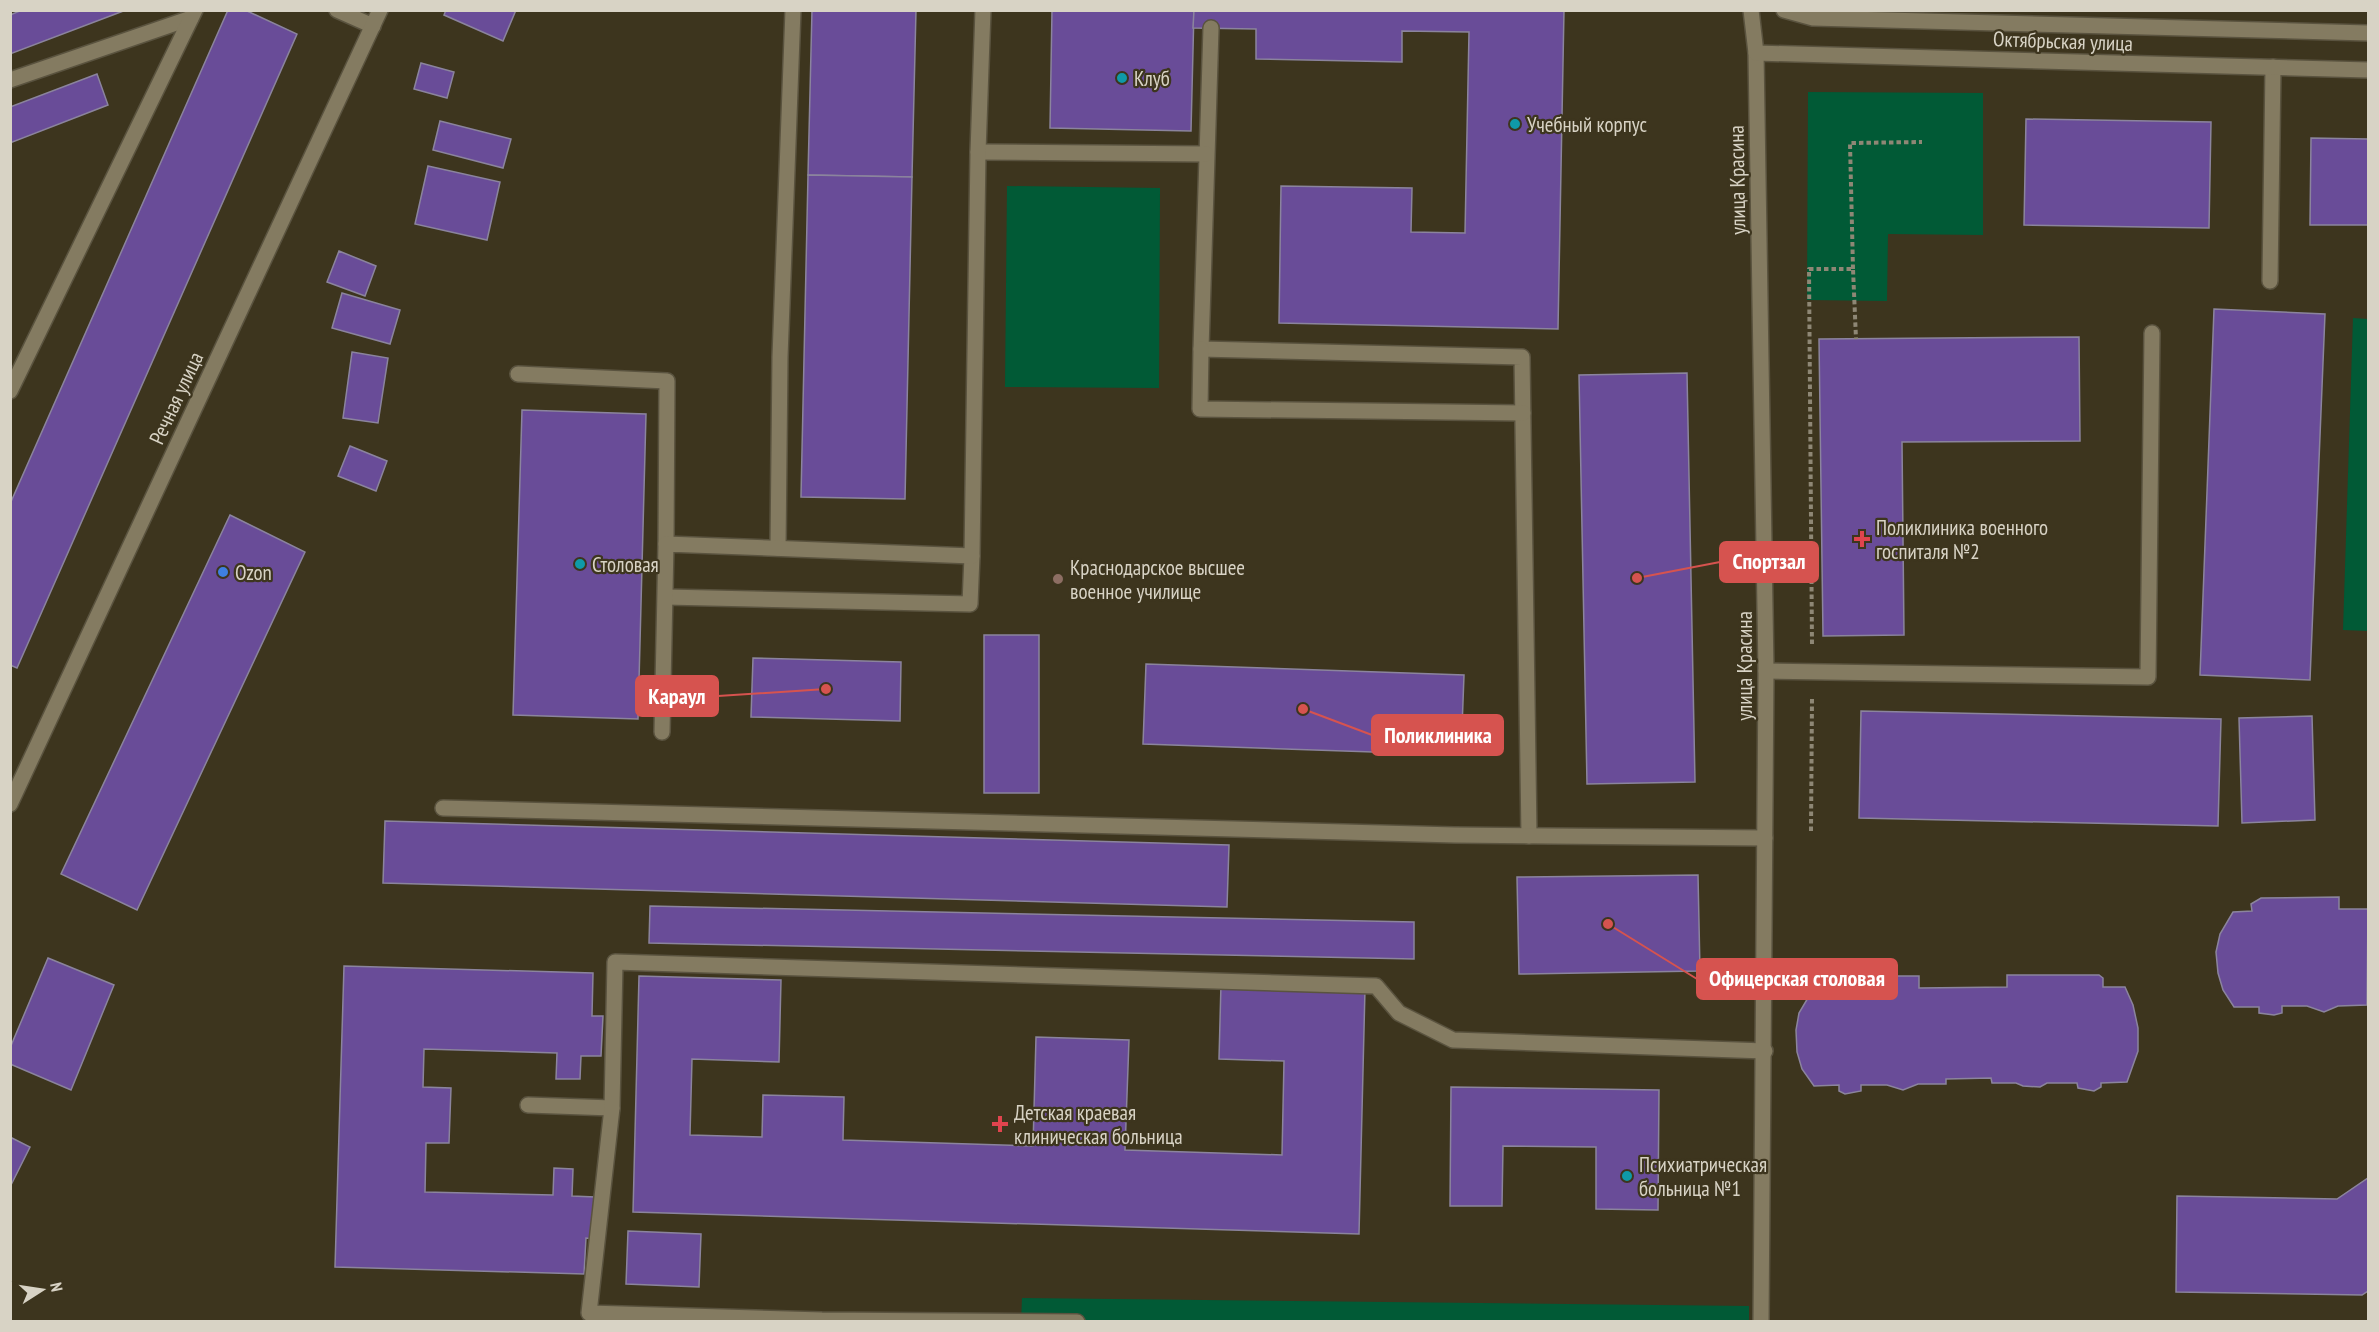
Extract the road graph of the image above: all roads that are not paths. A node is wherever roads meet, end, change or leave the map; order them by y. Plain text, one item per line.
1 (337, 10) edge
2 (380, 10) edge
3 (793, 10) edge
4 (983, 10) edge
5 (1751, 10) edge
6 (1784, 10) edge
7 (193, 14) edge
8 (373, 26) junction
9 (1212, 28) dead end
10 (2368, 33) edge
11 (1756, 53) junction
12 (2273, 68) junction
13 (2368, 70) edge
14 (10, 80) edge
15 (978, 152) junction
16 (1206, 154) junction
17 (2270, 281) dead end
18 (2152, 333) dead end
19 (1201, 349) junction
20 (518, 374) dead end
21 (10, 391) edge
22 (1523, 412) junction
23 (666, 544) junction
24 (778, 548) junction
25 (972, 556) junction
26 (666, 597) junction
27 (1766, 671) junction
28 (662, 732) dead end
29 (10, 804) edge
30 (443, 808) dead end
31 (1529, 836) junction
32 (1765, 838) junction
33 (1765, 1051) junction
34 (528, 1105) dead end
35 (612, 1108) junction
36 (822, 1321) edge
37 (1070, 1321) edge
38 (1077, 1322) edge
39 (1761, 1322) edge

1 - 8 street
2 - 8 street, Речная улица
3 - 24 street
4 - 15 street
5 - 11 street, улица Красина
6 - 10 street, Октябрьская улица
7 - 14 street
7 - 21 street
8 - 29 street, Речная улица
9 - 16 street
11 - 12 street, Октябрьская улица
11 - 27 street, улица Красина
12 - 13 street, Октябрьская улица
12 - 17 street
15 - 16 street
15 - 25 street
16 - 19 street
18 - 27 street
19 - 22 street
19 - 22 street
20 - 23 street
22 - 31 street
23 - 24 street
23 - 26 street
24 - 25 street
25 - 26 street
26 - 28 street
27 - 32 street, улица Красина
30 - 31 street
31 - 32 street
32 - 33 street, улица Красина
33 - 35 street
33 - 39 street, улица Красина
34 - 35 street
35 - 36 street
36 - 37 street
37 - 38 street

